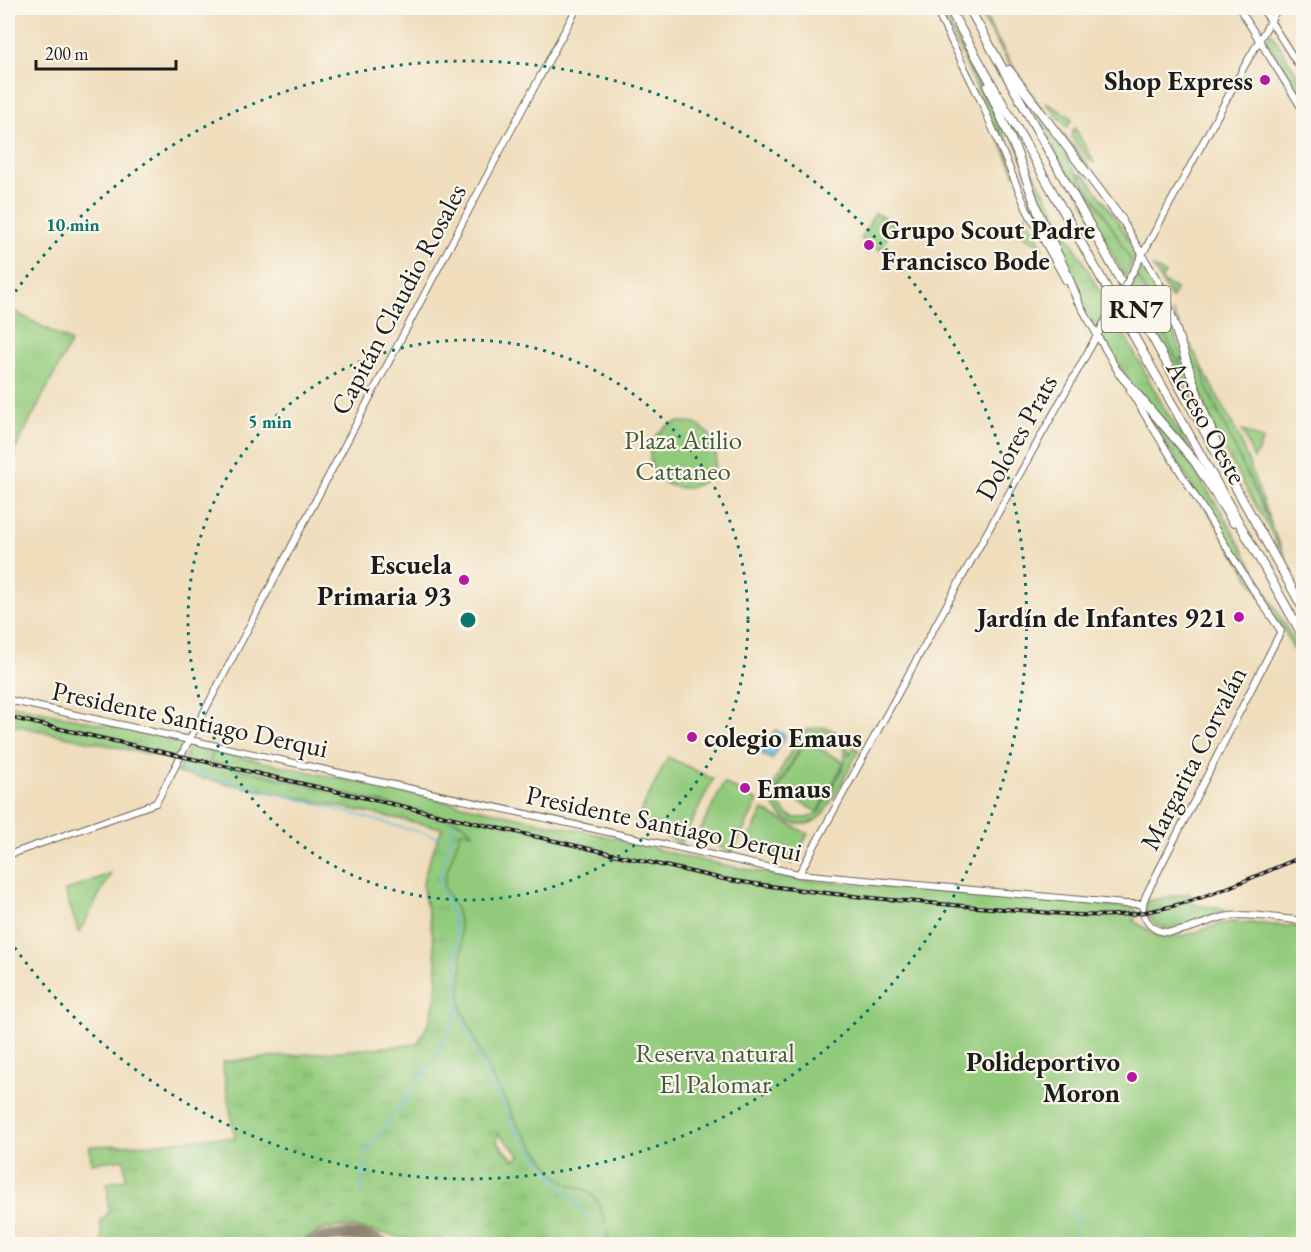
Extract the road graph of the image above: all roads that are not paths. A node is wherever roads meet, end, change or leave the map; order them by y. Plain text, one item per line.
1 (578, 8) edge
2 (935, 8) edge
3 (949, 8) edge
4 (969, 8) edge
5 (1239, 8) edge
6 (1262, 8) edge
7 (1278, 8) edge
8 (1271, 22) junction
9 (1259, 41) junction
10 (992, 48) junction
11 (977, 58) junction
12 (1304, 74) edge
13 (1304, 112) edge
14 (1122, 220) joint
15 (1142, 255) junction
16 (1162, 288) joint
17 (1078, 301) junction
18 (1096, 336) junction
19 (1119, 373) junction
20 (1234, 484) junction
21 (1269, 575) junction
22 (1304, 610) edge
23 (1304, 638) edge
24 (8, 700) edge
25 (188, 741) junction
26 (8, 855) edge
27 (799, 874) junction
28 (1142, 904) junction
29 (1304, 921) edge

1 - 25 street, Capitán Claudio Rosales
2 - 17 street
3 - 11 highway, Acceso Oeste / RN7
4 - 10 highway, Acceso Oeste / RN7
5 - 9 street
6 - 8 street
7 - 8 street, Dolores Prats
8 - 9 street, Dolores Prats
8 - 12 street
9 - 13 street
9 - 15 street, Dolores Prats
10 - 14 highway
10 - 20 highway, Acceso Oeste / RN7
11 - 17 highway
11 - 21 highway, Acceso Oeste / RN7
14 - 15 street
15 - 16 street
15 - 18 street, Dolores Prats, bridge
16 - 20 highway
17 - 18 street
18 - 19 street
18 - 27 street, Dolores Prats
19 - 21 highway
19 - 28 street, Margarita Corvalán
20 - 22 highway, Acceso Oeste / RN7
21 - 23 highway, Acceso Oeste / RN7
24 - 25 street, Presidente Santiago Derqui
25 - 26 street, Capitán Claudio Rosales
25 - 27 street, Presidente Santiago Derqui
27 - 28 street, Presidente Santiago Derqui
28 - 29 street

